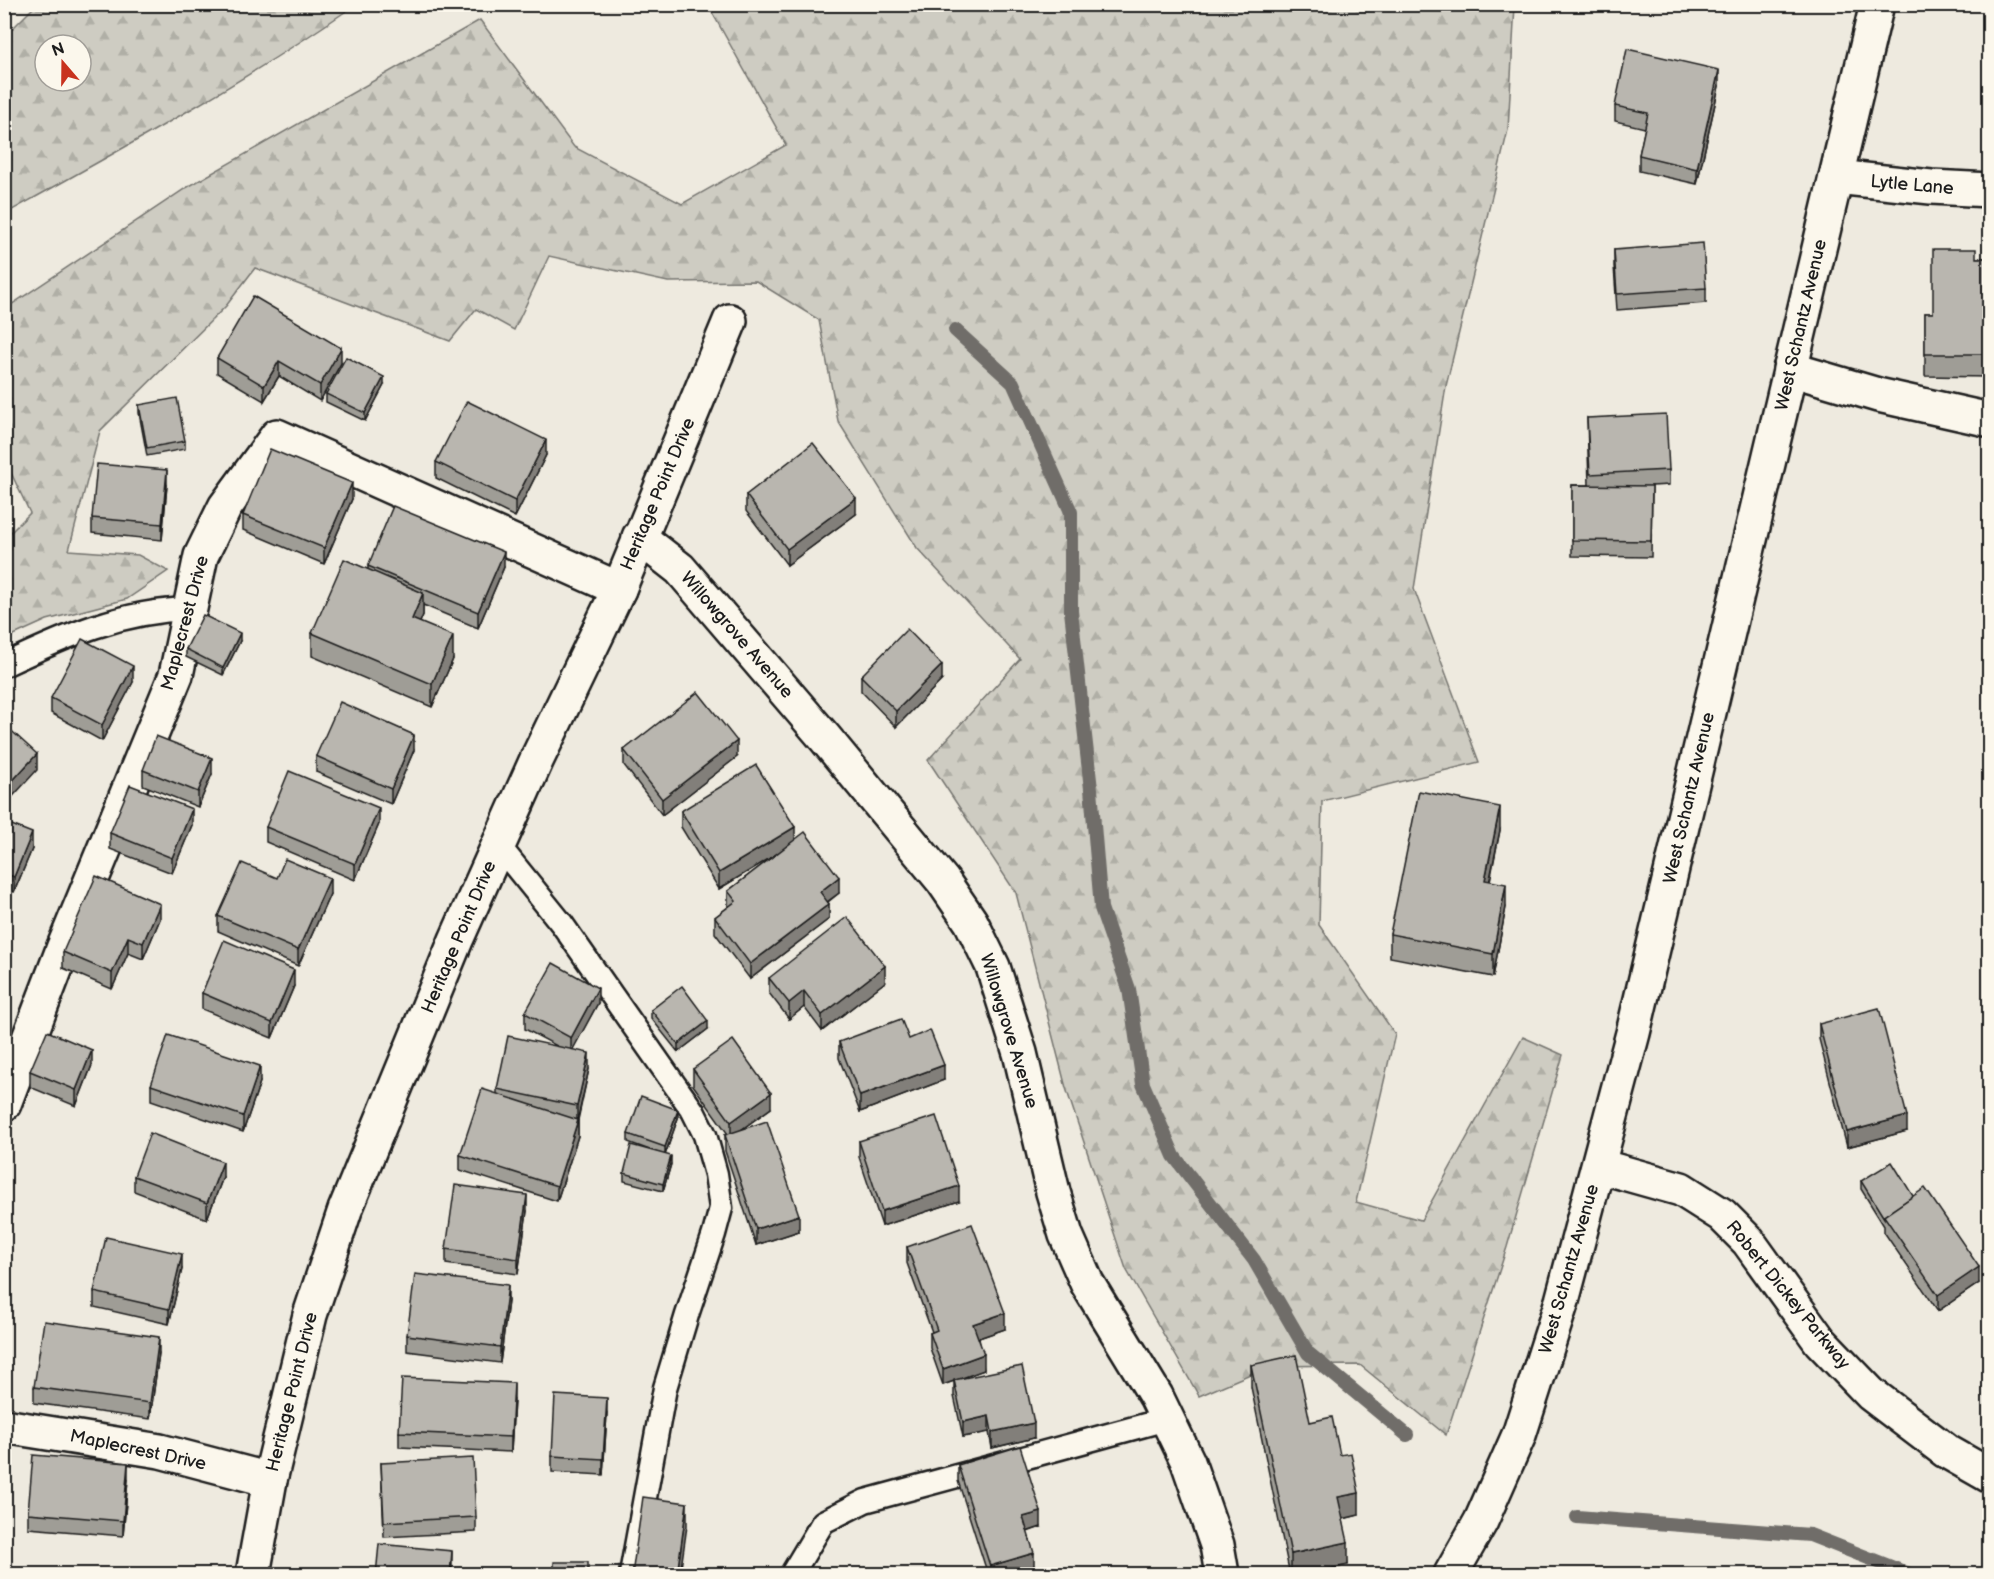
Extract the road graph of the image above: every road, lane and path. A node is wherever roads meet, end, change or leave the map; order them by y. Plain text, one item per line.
1 (1877, 4) edge
2 (1836, 177) junction
3 (1989, 190) edge
4 (730, 321) dead end
5 (1790, 369) junction
6 (1989, 420) edge
7 (639, 537) junction
8 (619, 589) junction
9 (190, 609) junction
10 (4, 665) edge
11 (498, 846) junction
12 (4, 1104) edge
13 (1599, 1166) junction
14 (1167, 1419) junction
15 (4, 1426) edge
16 (1989, 1476) edge
17 (270, 1480) junction
18 (253, 1575) edge
19 (631, 1575) edge
20 (792, 1575) edge
21 (1222, 1575) edge
22 (1451, 1575) edge

1 - 2 street, West Schantz Avenue
2 - 3 street, Lytle Lane
2 - 5 street, West Schantz Avenue
4 - 7 street, Heritage Point Drive
5 - 6 street
5 - 13 street, West Schantz Avenue
7 - 8 street, Heritage Point Drive
7 - 14 street, Willowgrove Avenue
8 - 9 street, Maplecrest Drive
8 - 11 street, Heritage Point Drive
9 - 10 lane
9 - 12 street, Maplecrest Drive
11 - 17 street, Heritage Point Drive
11 - 19 lane
13 - 16 street, Robert Dickey Parkway
13 - 22 street, West Schantz Avenue
14 - 20 lane
14 - 21 street, Willowgrove Avenue
15 - 17 street, Maplecrest Drive
17 - 18 street, Heritage Point Drive

